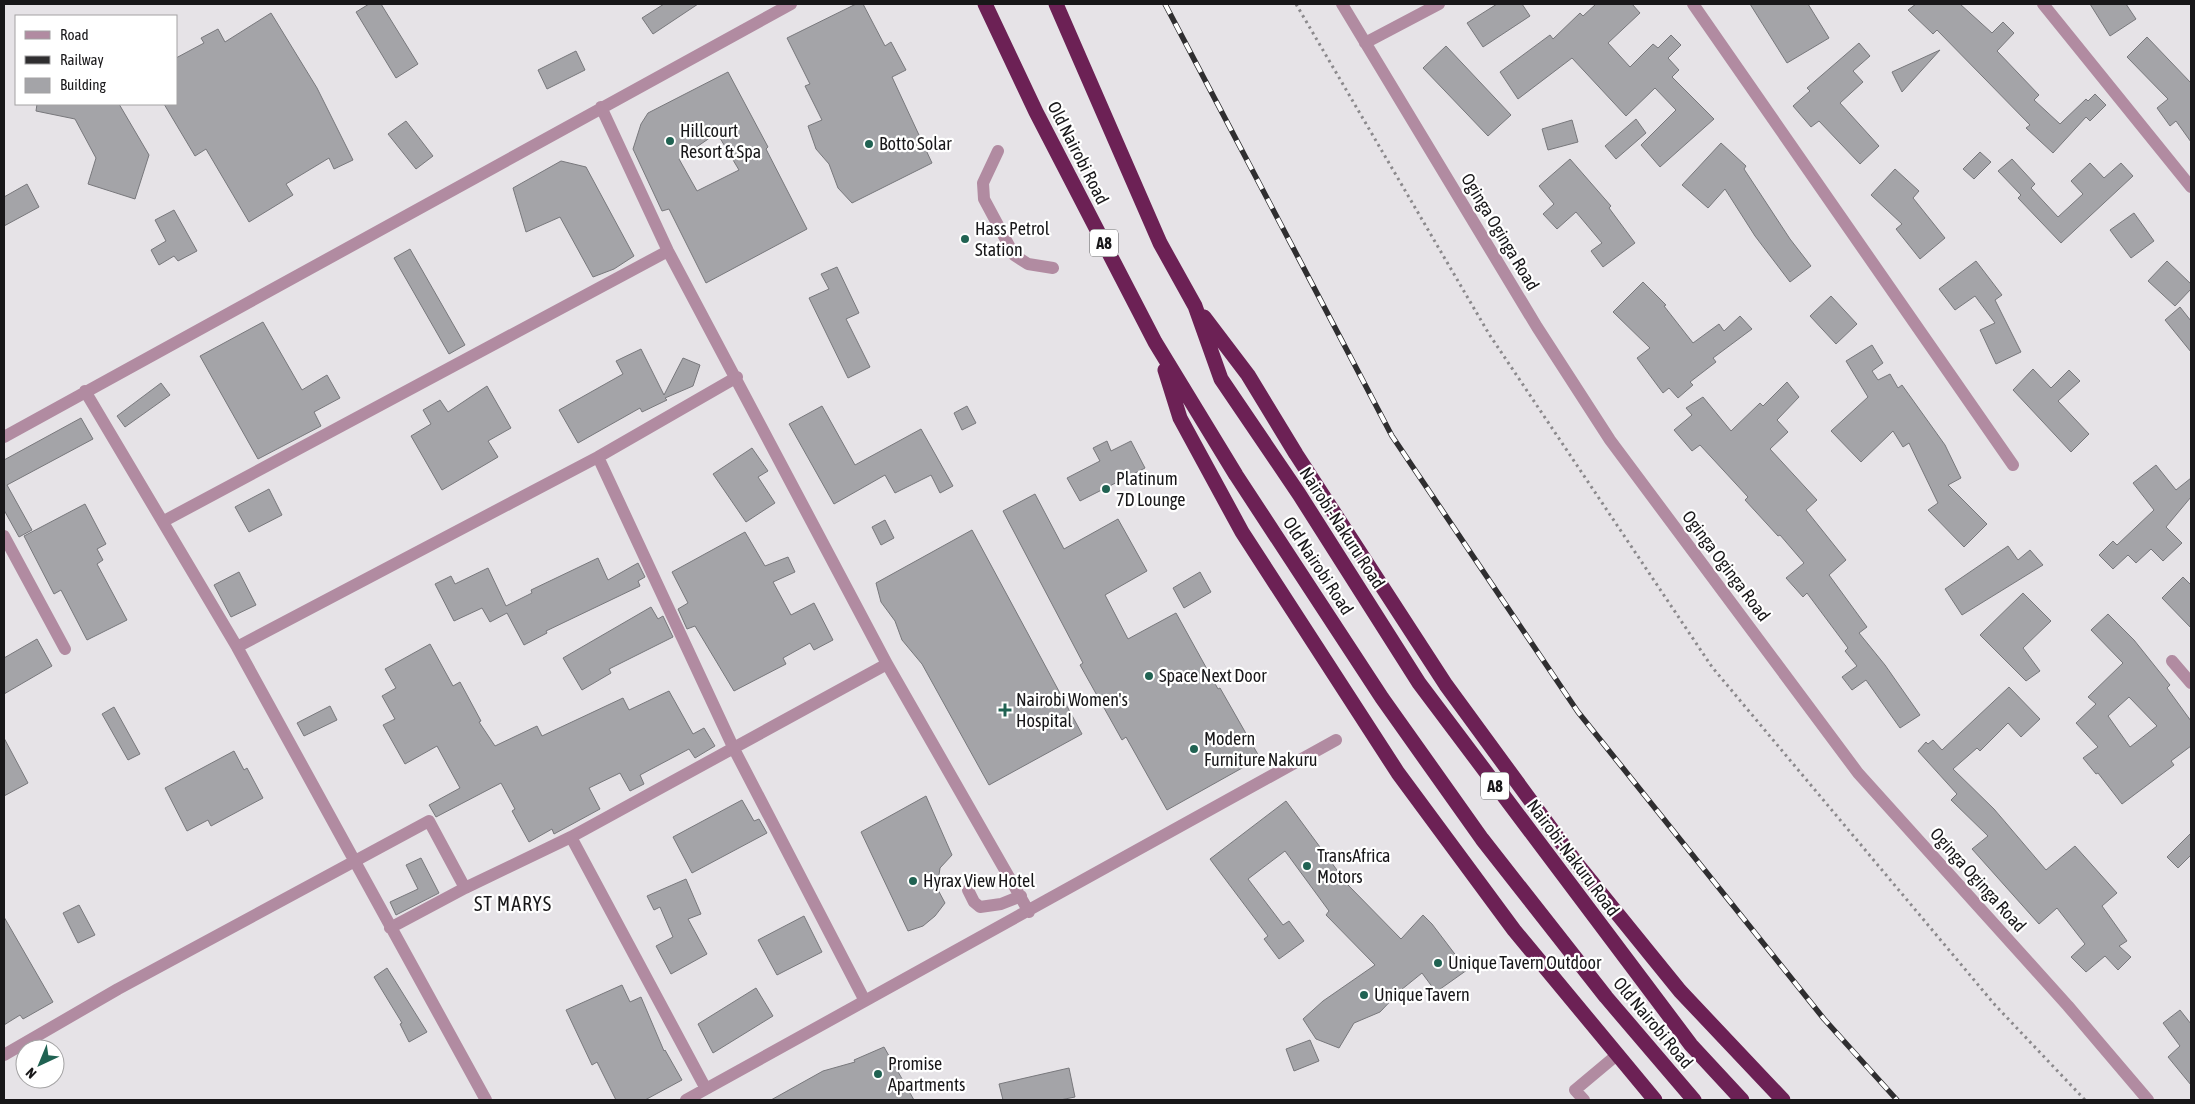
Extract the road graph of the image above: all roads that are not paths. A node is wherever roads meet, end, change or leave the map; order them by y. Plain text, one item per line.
1 (790, 4) edge
2 (985, 4) edge
3 (1056, 4) edge
4 (1342, 4) edge
5 (1439, 4) edge
6 (1694, 4) edge
7 (2043, 4) edge
8 (1365, 43) junction
9 (601, 107) junction
10 (998, 151) dead end
11 (2191, 187) edge
12 (668, 251) junction
13 (1053, 268) dead end
14 (1195, 306) junction
15 (1155, 342) junction
16 (737, 377) junction
17 (85, 391) junction
18 (4, 437) edge
19 (1270, 454) joint
20 (598, 457) junction
21 (2013, 465) dead end
22 (164, 521) junction
23 (4, 536) edge
24 (237, 647) junction
25 (65, 649) dead end
26 (2172, 661) dead end
27 (887, 664) junction
28 (2191, 683) edge
29 (1336, 740) dead end
30 (734, 749) junction
31 (571, 837) junction
32 (355, 860) junction
33 (465, 888) junction
34 (968, 890) dead end
35 (1021, 896) junction
36 (1029, 912) junction
37 (390, 928) junction
38 (865, 1001) junction
39 (4, 1054) edge
40 (1618, 1054) junction
41 (706, 1089) junction
42 (486, 1100) edge
43 (686, 1100) edge
44 (1584, 1100) edge
45 (1656, 1100) edge
46 (1694, 1100) edge
47 (1742, 1100) edge
48 (1783, 1100) edge
49 (2148, 1100) edge

1 - 9 street
2 - 15 highway, Old Nairobi Road / A8
3 - 14 highway, Old Nairobi Road / A8
4 - 8 street, Oginga Oginga Road
5 - 8 street
6 - 21 street
7 - 11 street
8 - 49 street, Oginga Oginga Road
9 - 12 street
9 - 17 street
10 - 13 street
12 - 16 street
12 - 22 street
14 - 19 highway, Old Nairobi Road / A8
14 - 48 highway
15 - 40 highway
15 - 46 highway, Old Nairobi Road / A8
16 - 20 street
16 - 27 street
17 - 18 street
17 - 22 street
19 - 47 highway, Nairobi-Nakuru Road / A8
20 - 24 street
20 - 30 street
22 - 24 street
23 - 25 street
24 - 32 street
26 - 28 street
27 - 30 street
27 - 35 street
29 - 36 street
30 - 31 street
30 - 38 street
31 - 33 street
31 - 41 street
32 - 33 street
32 - 37 street
32 - 39 street
33 - 37 street
34 - 35 street
35 - 36 street
36 - 38 street
37 - 42 street
38 - 41 street
40 - 44 street
40 - 45 highway
41 - 43 street

